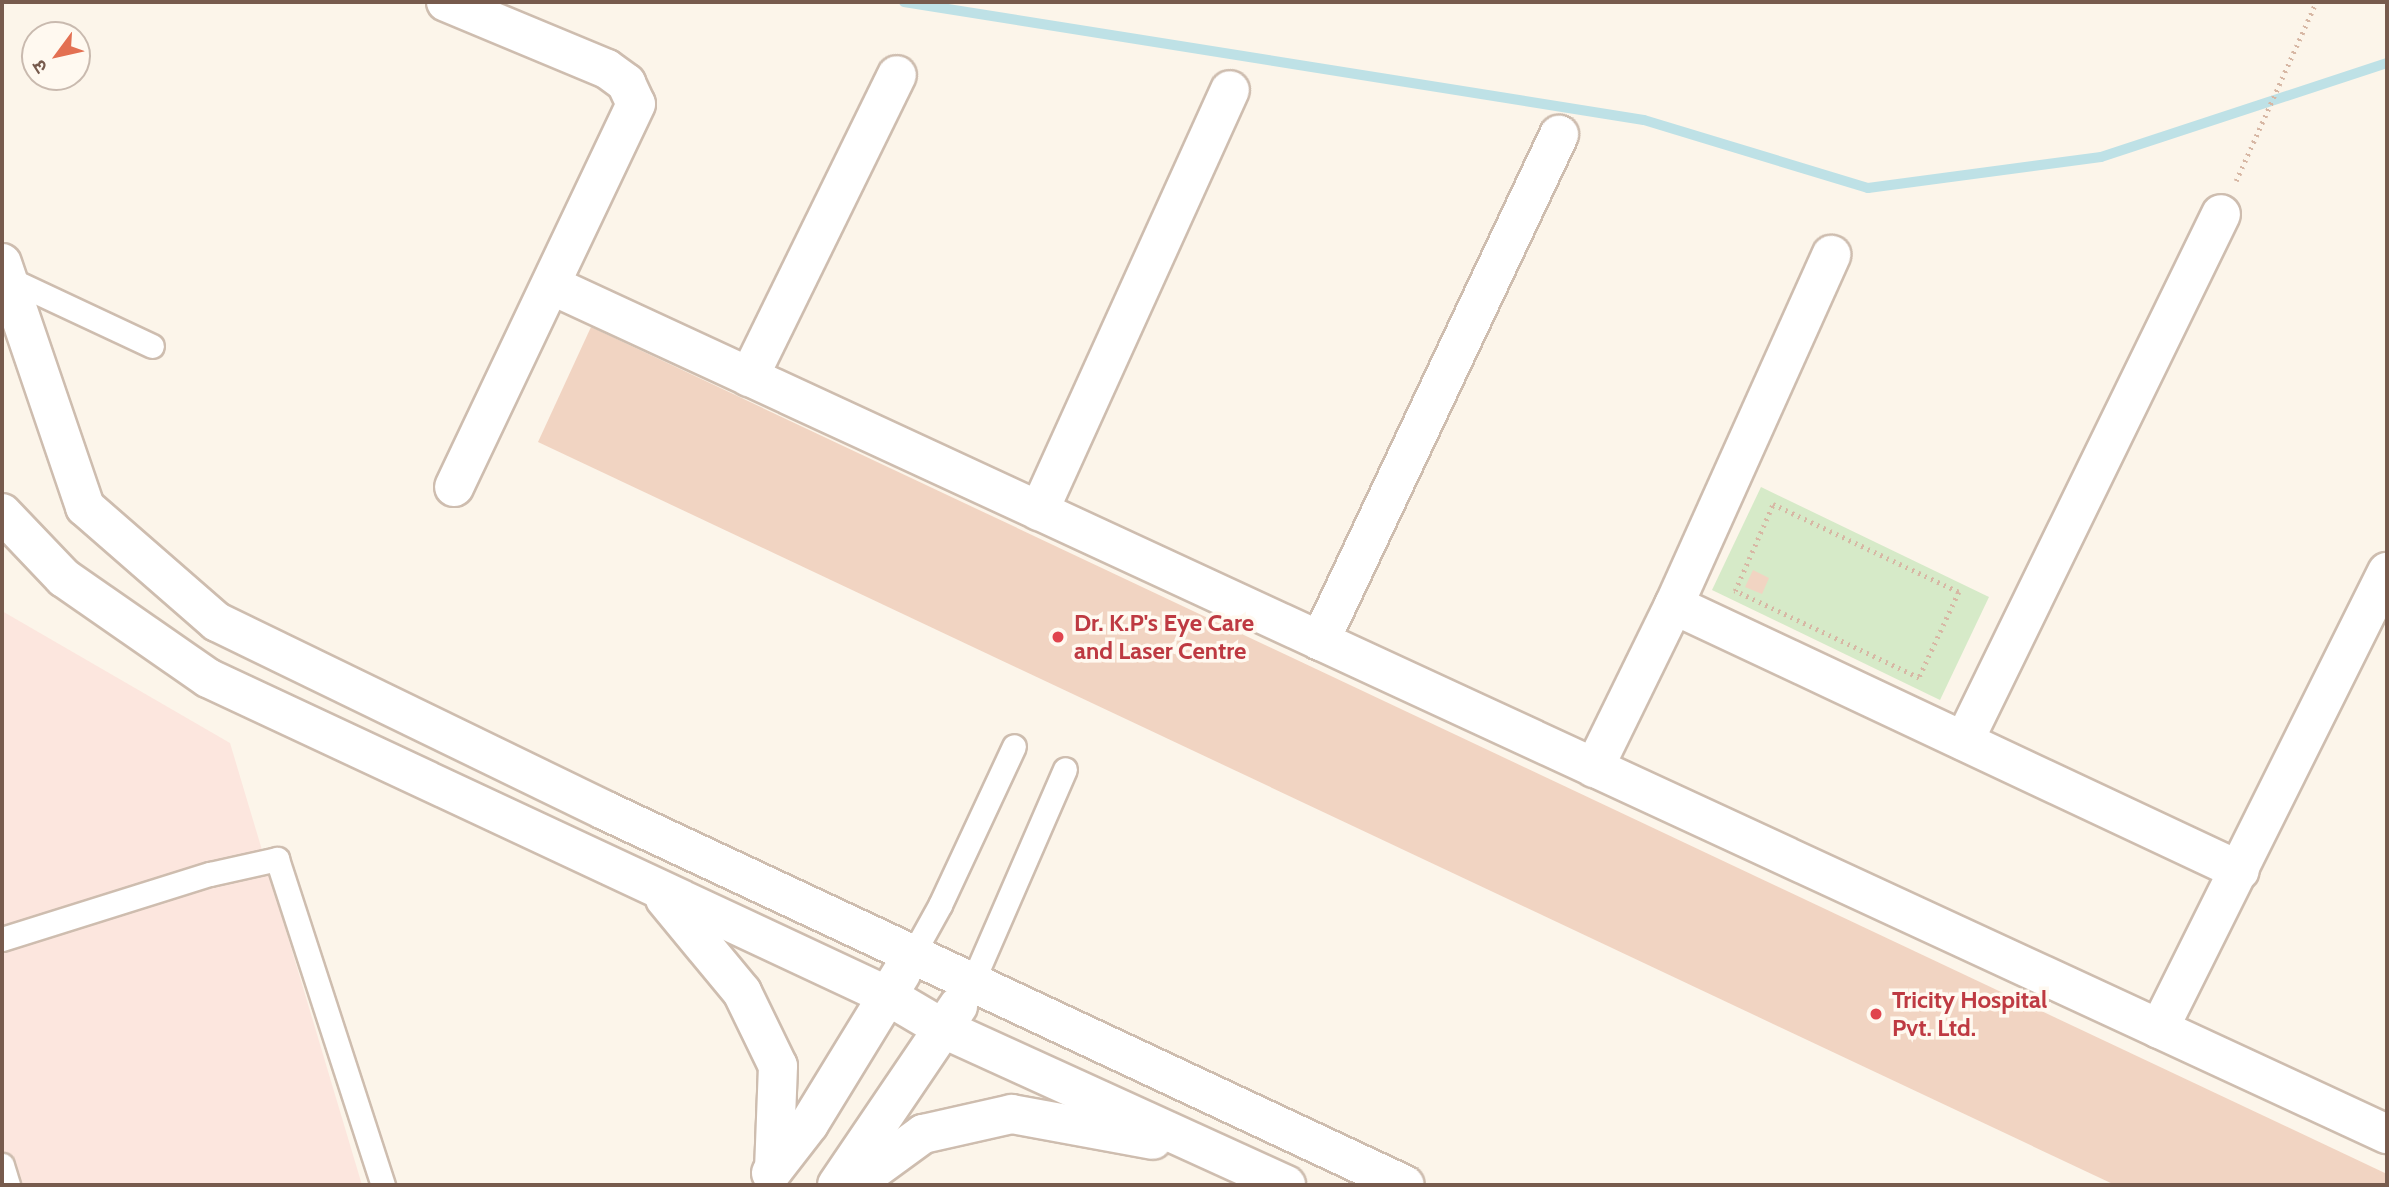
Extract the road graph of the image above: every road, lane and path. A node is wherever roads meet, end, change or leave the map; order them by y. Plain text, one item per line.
1 (446, 2) edge
2 (2316, 2) edge
3 (897, 75) dead end
4 (1230, 90) dead end
5 (1559, 135) dead end
6 (2221, 214) joint
7 (1831, 255) dead end
8 (4, 271) edge
9 (551, 285) junction
10 (152, 346) dead end
11 (749, 377) junction
12 (454, 487) dead end
13 (1039, 510) junction
14 (2, 513) edge
15 (2387, 572) edge
16 (1959, 592) joint
17 (1674, 605) junction
18 (2376, 624) edge
19 (1320, 641) junction
20 (1964, 741) junction
21 (1014, 746) dead end
22 (1594, 768) junction
23 (1065, 769) dead end
24 (2240, 871) junction
25 (660, 892) junction
26 (2, 939) edge
27 (914, 952) junction
28 (972, 983) junction
29 (888, 996) junction
30 (944, 1029) junction
31 (2159, 1029) junction
32 (2387, 1135) edge
33 (1214, 1152) junction
34 (2, 1165) edge
35 (767, 1177) edge
36 (8, 1185) edge
37 (383, 1185) edge
38 (836, 1185) edge
39 (852, 1185) edge
40 (1286, 1185) edge
41 (1405, 1185) edge

1 - 9 street
2 - 6 path
3 - 11 street
4 - 13 street
5 - 19 street
6 - 20 street
7 - 17 street
8 - 10 lane
8 - 27 street
9 - 11 street
9 - 12 street
11 - 13 street
13 - 19 street
14 - 25 street
15 - 18 street
16 - 16 path
17 - 20 street
17 - 22 street
18 - 24 street
19 - 22 street
20 - 24 street
21 - 27 lane
22 - 31 street
23 - 28 lane
24 - 31 street
25 - 29 street
25 - 35 street
26 - 37 lane
27 - 28 street
27 - 29 street
28 - 30 street
28 - 41 street
29 - 30 street
29 - 35 street
30 - 33 street
30 - 38 street
31 - 32 street
33 - 39 street
33 - 40 street
34 - 36 lane

